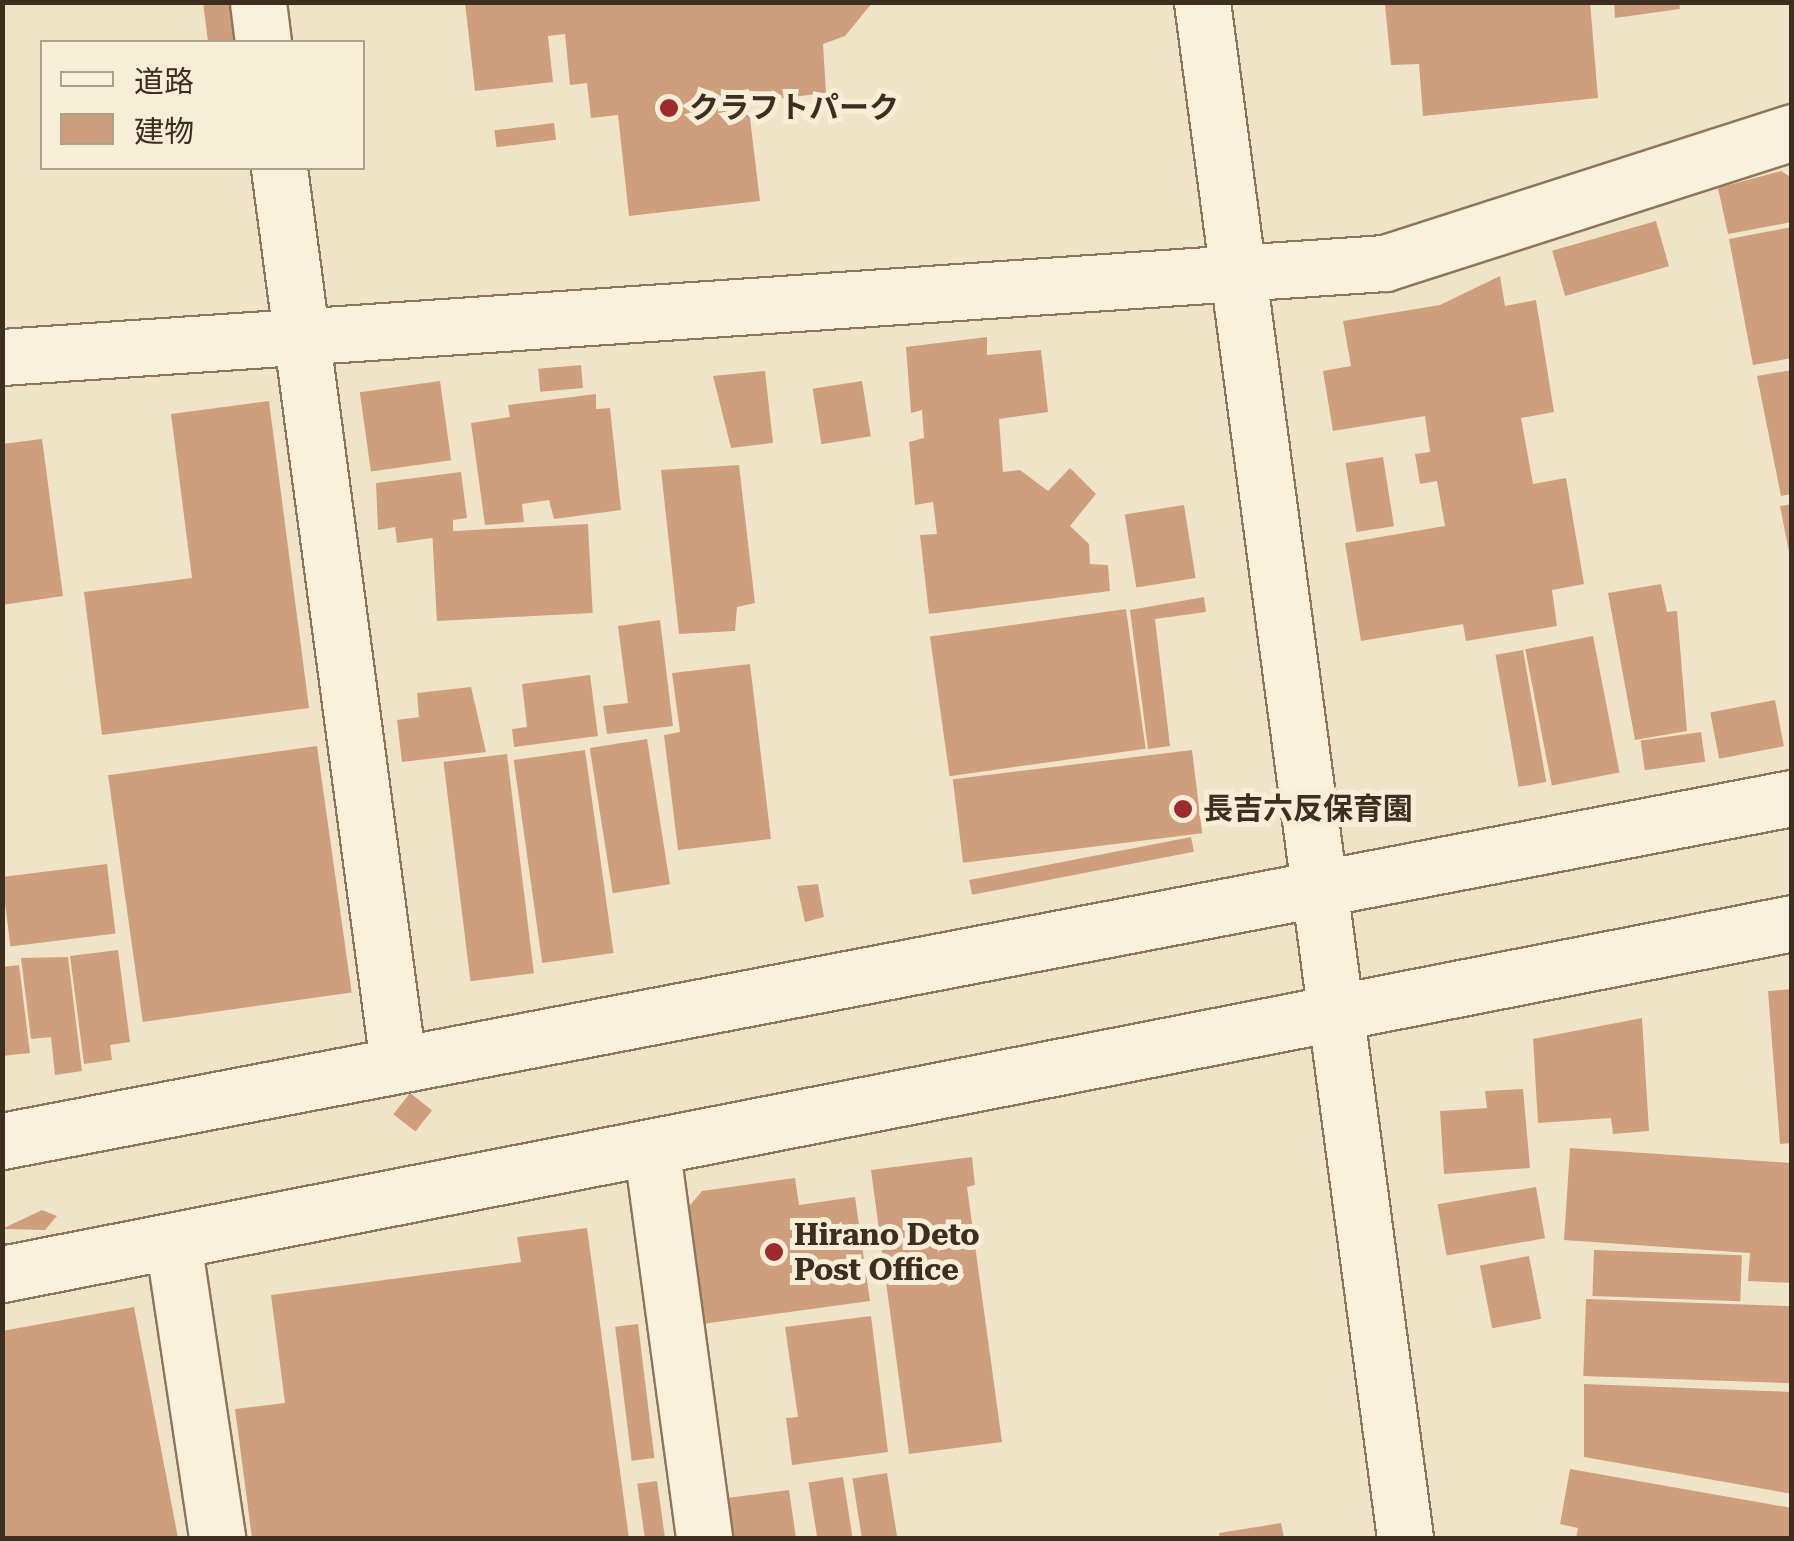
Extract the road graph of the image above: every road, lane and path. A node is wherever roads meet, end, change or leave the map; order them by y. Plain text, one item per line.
1 (258, 2) edge
2 (1202, 2) edge
3 (263, 40) edge
4 (1792, 132) edge
5 (279, 170) edge
6 (1238, 272) junction
7 (301, 336) junction
8 (2, 357) edge
9 (1792, 798) edge
10 (1313, 890) junction
11 (1792, 922) edge
12 (1330, 1017) junction
13 (398, 1064) junction
14 (2, 1140) edge
15 (652, 1152) junction
16 (174, 1242) junction
17 (2, 1274) edge
18 (217, 1538) edge
19 (704, 1538) edge
20 (1405, 1538) edge

1 - 3 street
2 - 6 street
4 - 6 street
5 - 7 street
6 - 7 street
6 - 10 street
7 - 8 street
7 - 13 street
9 - 10 street
10 - 12 street
10 - 13 street
11 - 12 street
12 - 15 street
12 - 20 street
13 - 14 street
15 - 16 street
15 - 19 street
16 - 17 street
16 - 18 street

